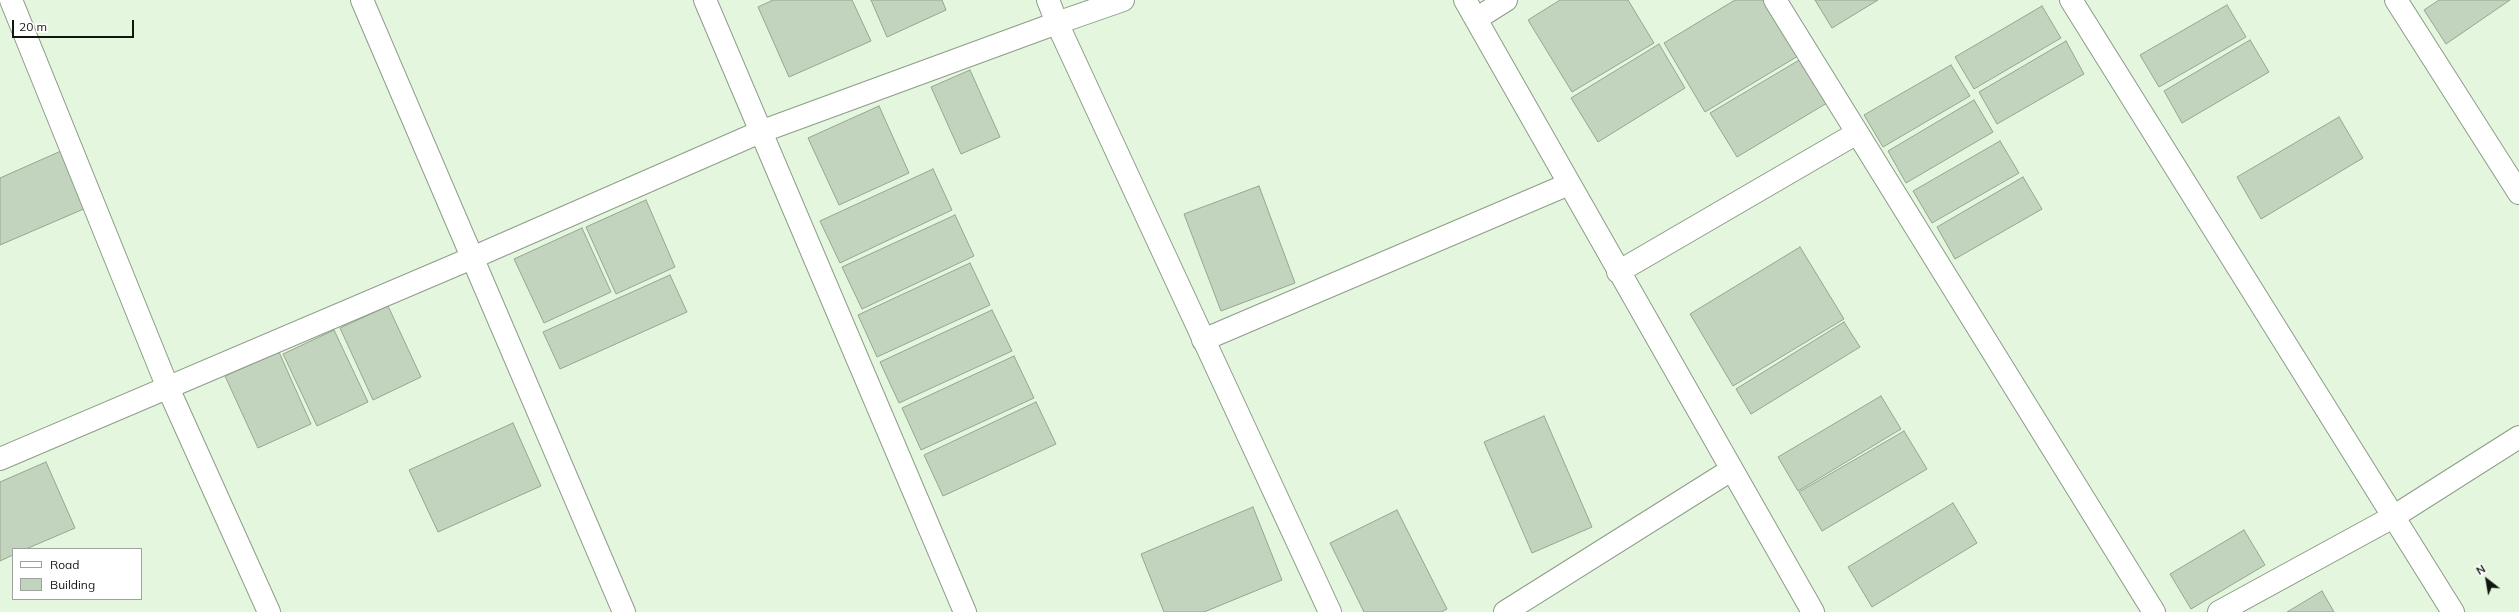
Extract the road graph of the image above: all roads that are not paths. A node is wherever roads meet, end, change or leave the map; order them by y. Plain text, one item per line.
1 (11, 0) edge
2 (362, 0) edge
3 (705, 0) edge
4 (1048, 0) edge
5 (1123, 0) edge
6 (1466, 0) edge
7 (1506, 0) edge
8 (1775, 0) edge
9 (2071, 0) edge
10 (2396, 0) edge
11 (1476, 19) junction
12 (1057, 23) junction
13 (760, 132) junction
14 (1857, 133) junction
15 (1569, 184) junction
16 (2519, 193) edge
17 (472, 258) junction
18 (1618, 272) junction
19 (1204, 340) junction
20 (168, 388) junction
21 (2519, 437) edge
22 (0, 459) edge
23 (1732, 470) junction
24 (2393, 517) junction
25 (269, 612) edge
26 (624, 612) edge
27 (965, 612) edge
28 (1330, 612) edge
29 (1505, 612) edge
30 (1813, 612) edge
31 (2154, 612) edge
32 (2219, 612) edge
33 (2453, 612) edge

1 - 20 street
2 - 17 street
3 - 13 street
4 - 12 street
5 - 12 street
6 - 11 street
7 - 11 street
8 - 14 street
9 - 24 street
10 - 16 street
11 - 15 street
12 - 13 street
12 - 19 street
13 - 17 street
13 - 27 street
14 - 18 street
14 - 31 street
15 - 18 street
15 - 19 street
17 - 20 street
17 - 26 street
18 - 23 street
19 - 28 street
20 - 22 street
20 - 25 street
21 - 24 street
23 - 29 street
23 - 30 street
24 - 32 street
24 - 33 street

